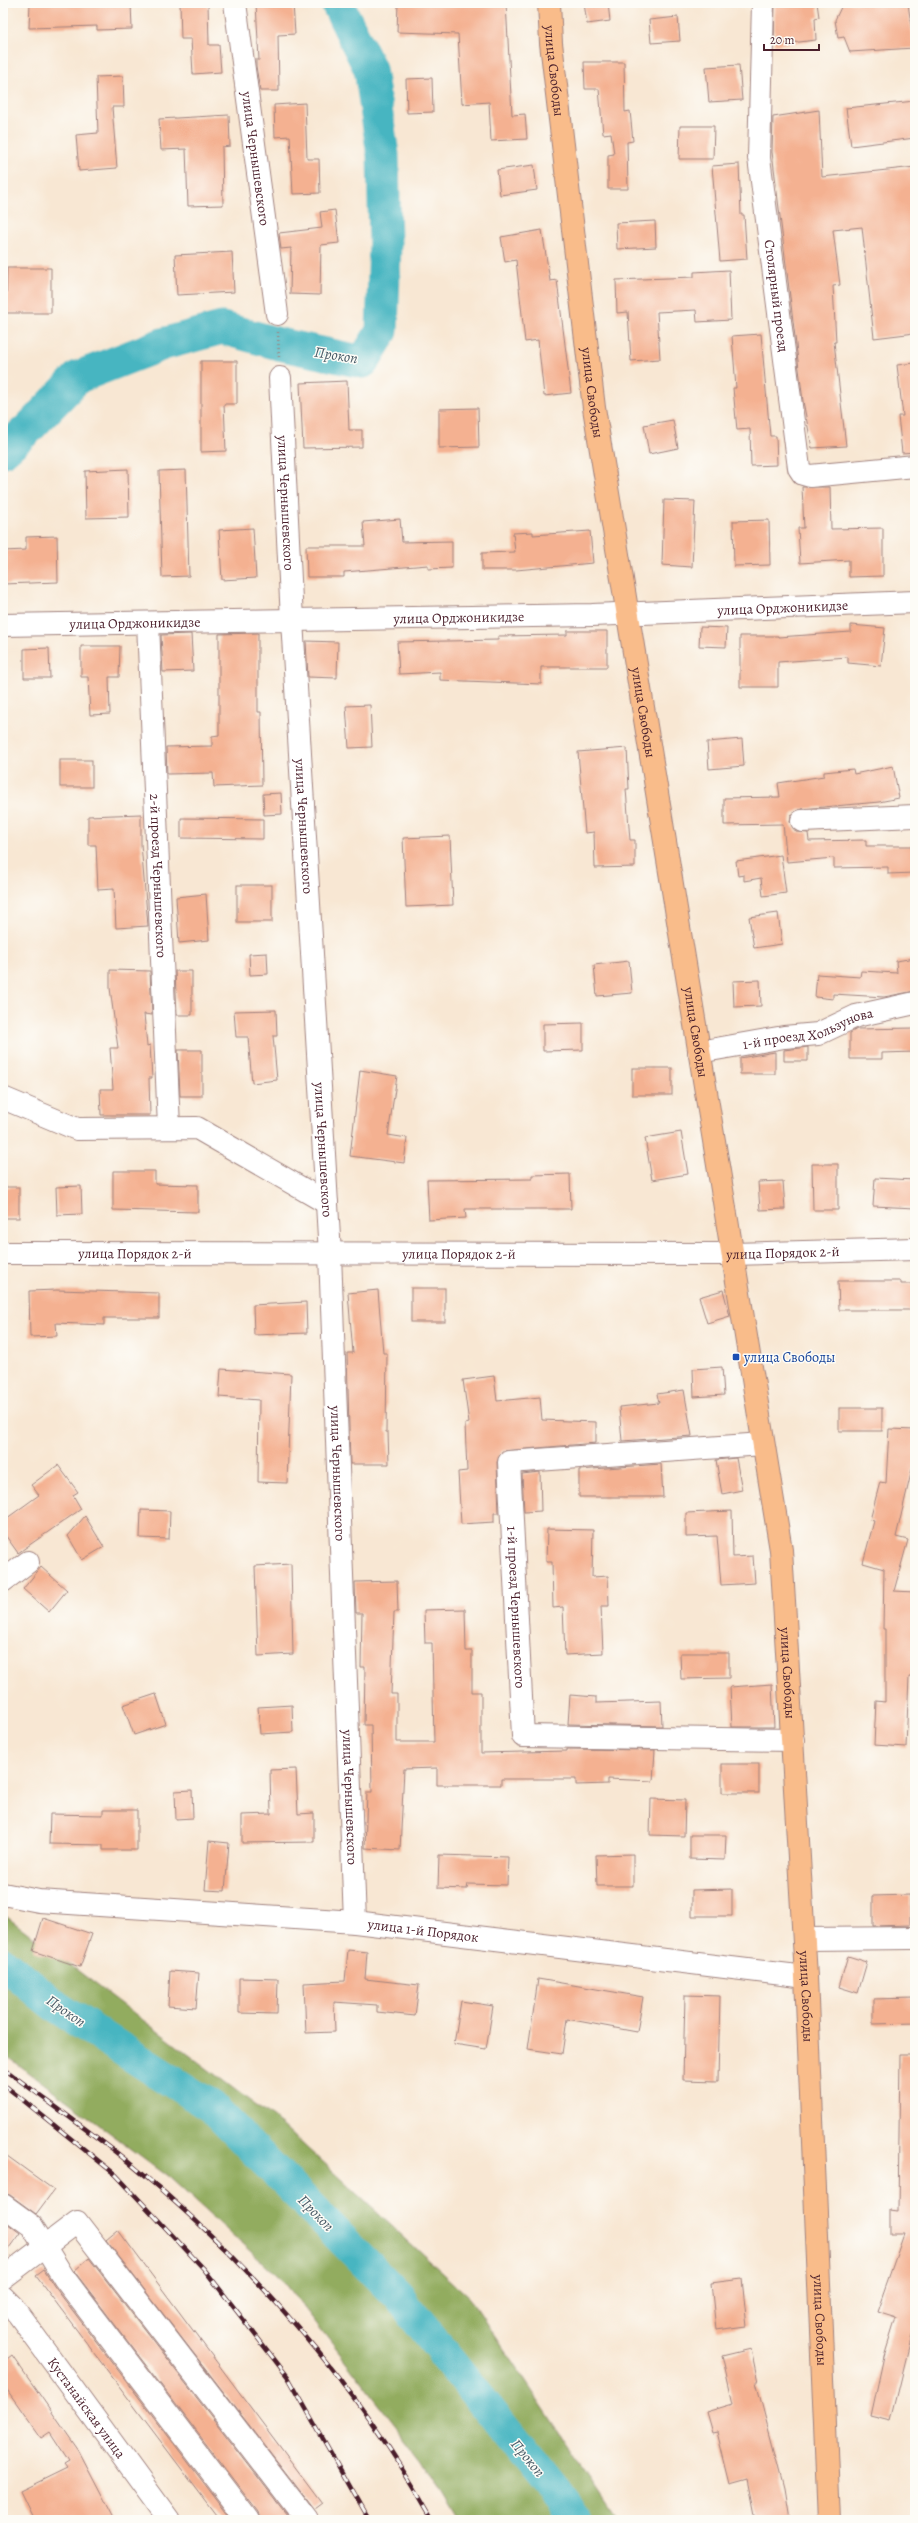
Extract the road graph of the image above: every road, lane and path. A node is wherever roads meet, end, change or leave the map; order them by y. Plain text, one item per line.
1 (235, 3) edge
2 (549, 3) edge
3 (763, 3) edge
4 (277, 314) joint
5 (280, 378) joint
6 (915, 466) edge
7 (915, 602) edge
8 (627, 614) junction
9 (292, 620) junction
10 (148, 623) junction
11 (3, 625) edge
12 (915, 816) edge
13 (802, 821) dead end
14 (915, 1003) edge
15 (699, 1052) junction
16 (3, 1098) edge
17 (169, 1128) junction
18 (327, 1203) junction
19 (915, 1249) edge
20 (3, 1253) edge
21 (330, 1254) junction
22 (733, 1254) junction
23 (764, 1444) junction
24 (28, 1562) dead end
25 (3, 1581) edge
26 (793, 1740) junction
27 (3, 1894) edge
28 (354, 1922) junction
29 (915, 1938) edge
30 (804, 1939) junction
31 (806, 1977) junction
32 (3, 2205) edge
33 (46, 2247) junction
34 (3, 2278) edge
35 (3, 2297) edge
36 (169, 2520) edge
37 (248, 2520) edge
38 (307, 2520) edge
39 (828, 2520) edge

1 - 4 street, улица Чернышевского
2 - 8 main road, улица Свободы
3 - 6 street, Столярный проезд
4 - 5 path
5 - 9 street, улица Чернышевского
7 - 8 street, улица Орджоникидзе
8 - 9 street, улица Орджоникидзе
8 - 15 main road, улица Свободы
9 - 10 street, улица Орджоникидзе
9 - 18 street, улица Чернышевского
10 - 11 street, улица Орджоникидзе
10 - 17 street, 2-й проезд Чернышевского
12 - 13 street
14 - 15 street, 1-й проезд Хользунова
15 - 22 main road, улица Свободы
16 - 17 street
17 - 18 street
18 - 21 street, улица Чернышевского
19 - 22 street, улица Порядок 2-й
20 - 21 street, улица Порядок 2-й
21 - 22 street, улица Порядок 2-й
21 - 28 street, улица Чернышевского
22 - 23 main road, улица Свободы
23 - 26 main road, улица Свободы
23 - 26 street, 1-й проезд Чернышевского
24 - 25 street
26 - 30 main road, улица Свободы
27 - 28 street, улица 1-й Порядок
28 - 31 street, улица 1-й Порядок
29 - 30 street
30 - 31 main road, улица Свободы
31 - 39 main road, улица Свободы
32 - 33 street
33 - 34 street
33 - 37 street
33 - 38 street
35 - 36 street, Кустанайская улица

